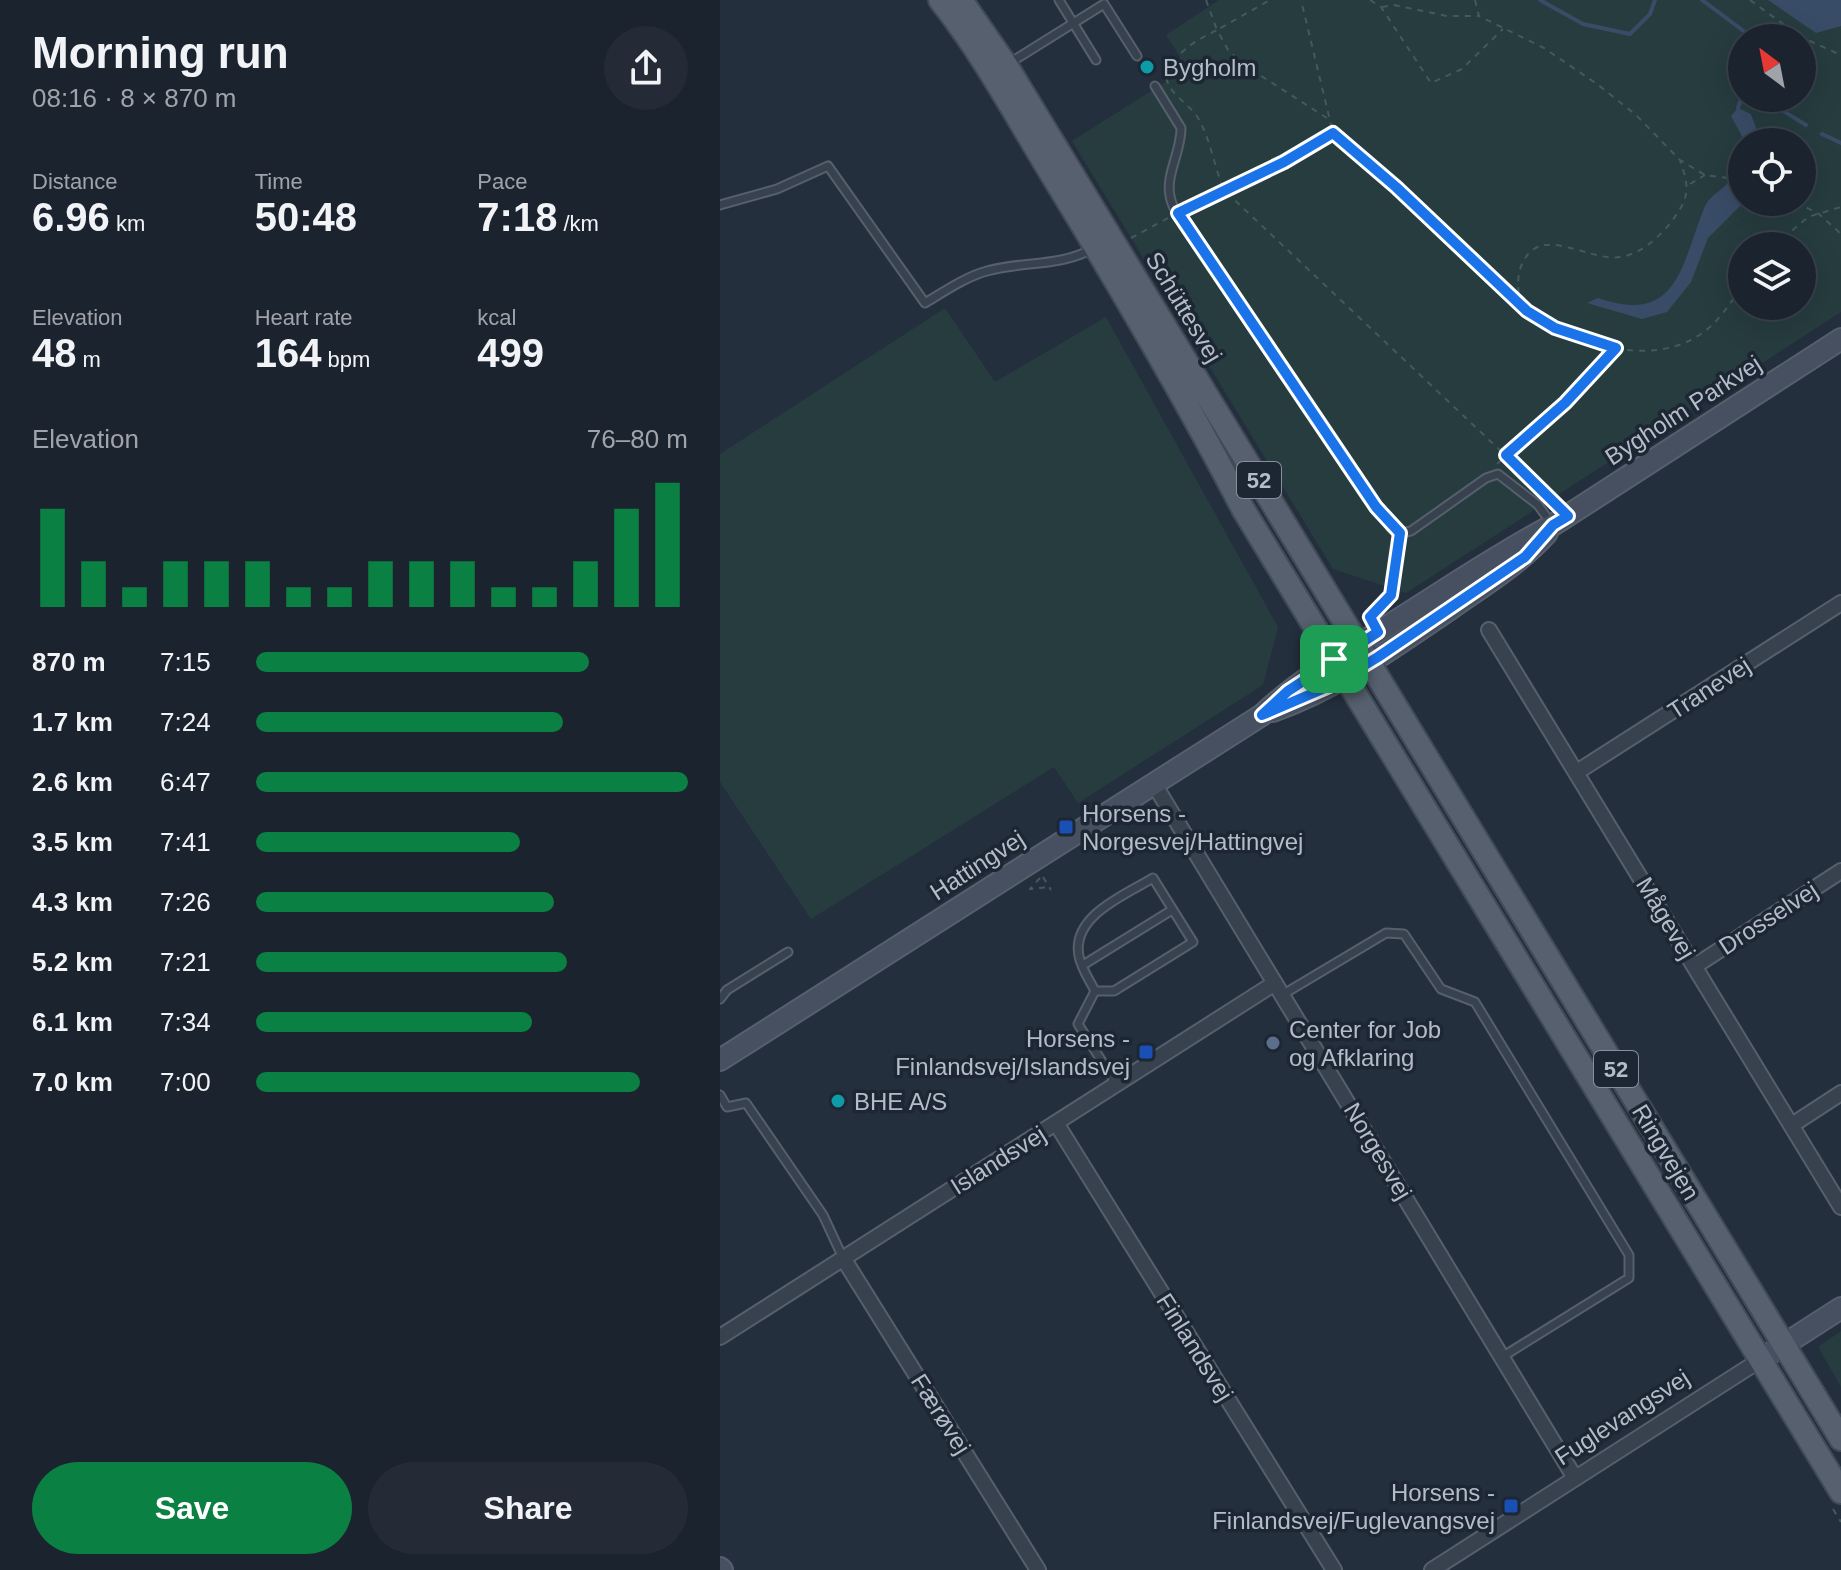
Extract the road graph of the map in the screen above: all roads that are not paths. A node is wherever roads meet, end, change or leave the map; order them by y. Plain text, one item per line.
1 (940, 0) edge
2 (961, 0) edge
3 (1059, 0) edge
4 (1073, 23) junction
5 (1137, 56) dead end
6 (1096, 60) dead end
7 (1006, 65) junction
8 (1155, 86) dead end
9 (720, 205) edge
10 (1106, 247) junction
11 (1841, 339) edge
12 (1560, 521) junction
13 (1841, 603) edge
14 (1489, 630) dead end
15 (1364, 653) junction
16 (1340, 668) junction
17 (1577, 772) junction
18 (1154, 784) junction
19 (1841, 871) edge
20 (1172, 910) junction
21 (788, 952) dead end
22 (1083, 965) junction
23 (1695, 966) junction
24 (1279, 989) junction
25 (1095, 991) junction
26 (720, 999) edge
27 (720, 1060) edge
28 (1117, 1085) junction
29 (1841, 1093) edge
30 (720, 1095) edge
31 (1056, 1123) junction
32 (1792, 1125) junction
33 (1841, 1207) edge
34 (843, 1258) junction
35 (1841, 1308) edge
36 (720, 1337) edge
37 (1785, 1345) junction
38 (1502, 1357) junction
39 (1760, 1360) junction
40 (1841, 1439) edge
41 (1575, 1478) junction
42 (1841, 1492) edge
43 (1038, 1570) edge
44 (1334, 1570) edge
45 (1432, 1570) edge

1 - 10 main road, Schüttesvej / 52
2 - 7 main road, Schüttesvej / 52
3 - 4 lane
4 - 5 lane
4 - 6 lane
4 - 7 lane
7 - 10 main road, Schüttesvej / 52
8 - 12 lane
9 - 10 lane
10 - 15 main road, Schüttesvej / 52
10 - 16 main road, Schüttesvej / 52
11 - 12 street, Bygholm Parkvej
12 - 15 street, Bygholm Parkvej
12 - 15 street, Bygholm Parkvej
13 - 17 street, Tranevej
14 - 17 street, Mågevej
15 - 16 street, Bygholm Parkvej
15 - 37 main road, Ringvejen / 52
16 - 18 street, Hattingvej
16 - 39 main road, Ringvejen / 52
17 - 23 street, Mågevej
18 - 24 street, Norgesvej
18 - 27 street, Hattingvej
19 - 23 street, Drosselvej
20 - 22 lane
20 - 22 lane
20 - 25 lane
21 - 26 lane
22 - 25 lane
23 - 32 street, Mågevej
24 - 28 street, Islandsvej
24 - 38 street, Norgesvej
24 - 38 lane
25 - 28 lane
28 - 31 street, Islandsvej
29 - 32 street
30 - 34 lane
31 - 34 street, Islandsvej
31 - 44 street, Finlandsvej
32 - 33 street, Mågevej
34 - 36 street, Islandsvej
34 - 43 street, Færøvej
35 - 37 street, Fuglevangsvej
37 - 39 street, Fuglevangsvej
37 - 40 main road, Ringvejen / 52
38 - 41 street, Norgesvej
39 - 41 street, Fuglevangsvej
39 - 42 main road, Ringvejen / 52
41 - 45 street, Fuglevangsvej

